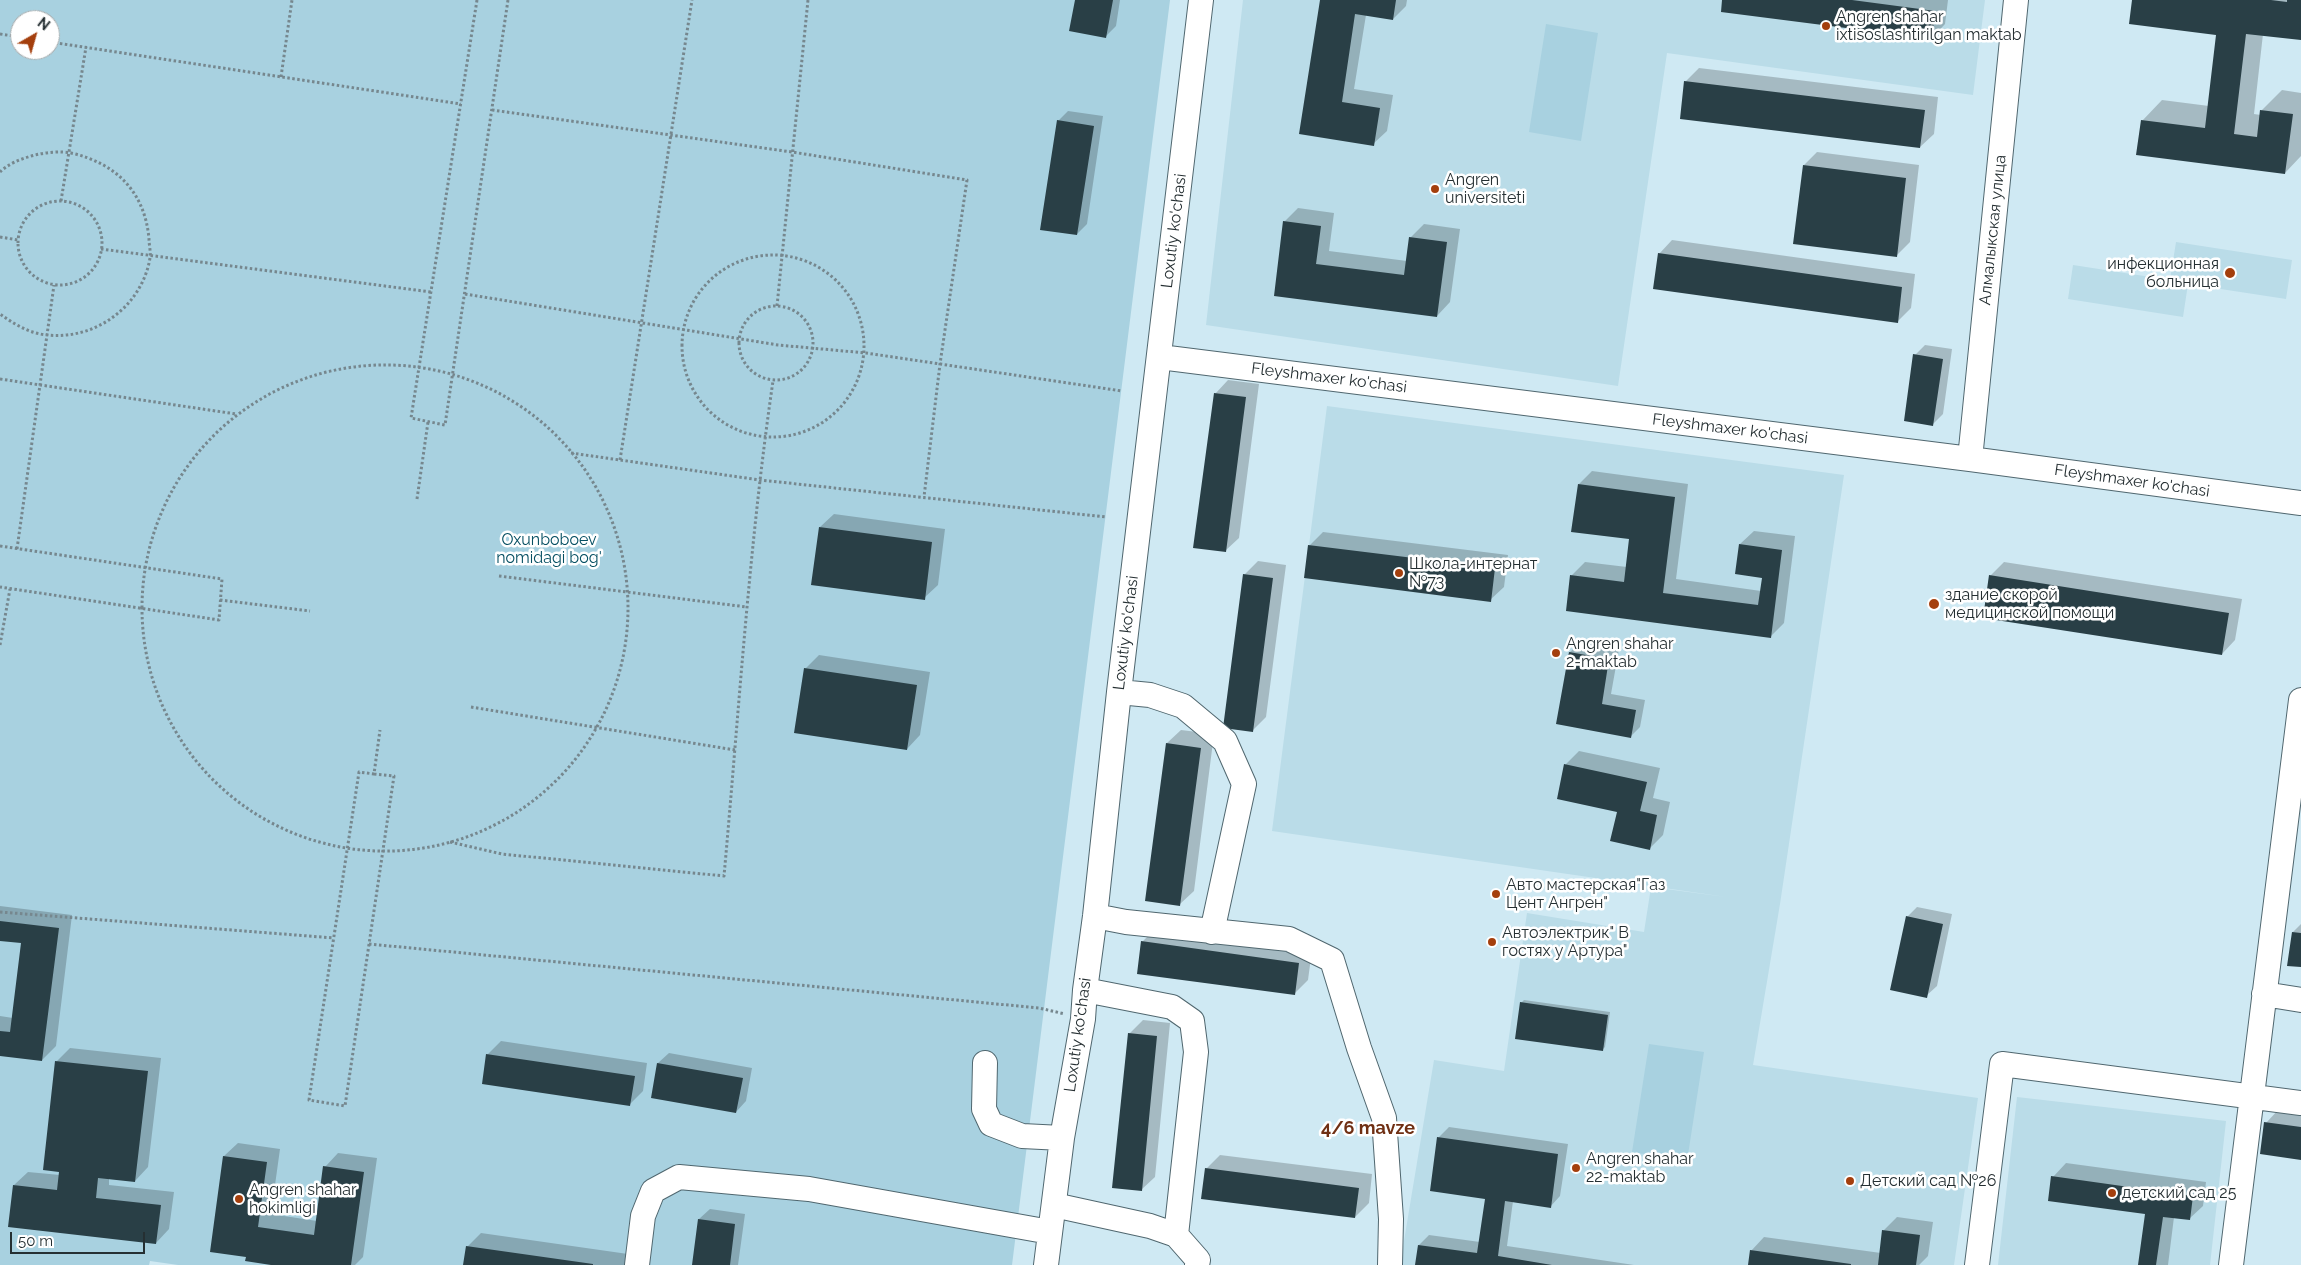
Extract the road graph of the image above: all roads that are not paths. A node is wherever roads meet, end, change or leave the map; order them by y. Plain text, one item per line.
1 (1201, 0) edge
2 (2016, 0) edge
3 (1160, 357) junction
4 (1970, 459) junction
5 (2301, 503) edge
6 (1119, 692) junction
7 (2301, 700) edge
8 (2298, 749) edge
9 (1095, 916) junction
10 (1212, 932) junction
11 (1085, 990) junction
12 (2264, 994) junction
13 (2301, 1000) edge
14 (985, 1063) dead end
15 (2252, 1096) junction
16 (2301, 1103) edge
17 (1062, 1138) junction
18 (1054, 1205) junction
19 (1050, 1232) junction
20 (1176, 1235) junction
21 (637, 1265) edge
22 (1046, 1265) edge
23 (1198, 1265) edge
24 (1390, 1265) edge
25 (1977, 1265) edge
26 (2231, 1265) edge

1 - 3 street, Loxutiy ko'chasi
2 - 4 street, Алмалыкская улица
3 - 4 street, Fleyshmaxer ko'chasi
3 - 6 street, Loxutiy ko'chasi
4 - 5 street, Fleyshmaxer ko'chasi
6 - 9 street, Loxutiy ko'chasi
6 - 10 street
7 - 8 street
8 - 12 street
9 - 10 street
9 - 11 street, Loxutiy ko'chasi
10 - 24 street
11 - 17 street, Loxutiy ko'chasi
11 - 20 street
12 - 13 street
12 - 15 street
14 - 17 street
15 - 16 street
15 - 25 street
15 - 26 street
17 - 18 street, Loxutiy ko'chasi
18 - 19 street, Loxutiy ko'chasi
18 - 20 street
19 - 21 street
19 - 22 street, Loxutiy ko'chasi
20 - 23 street

